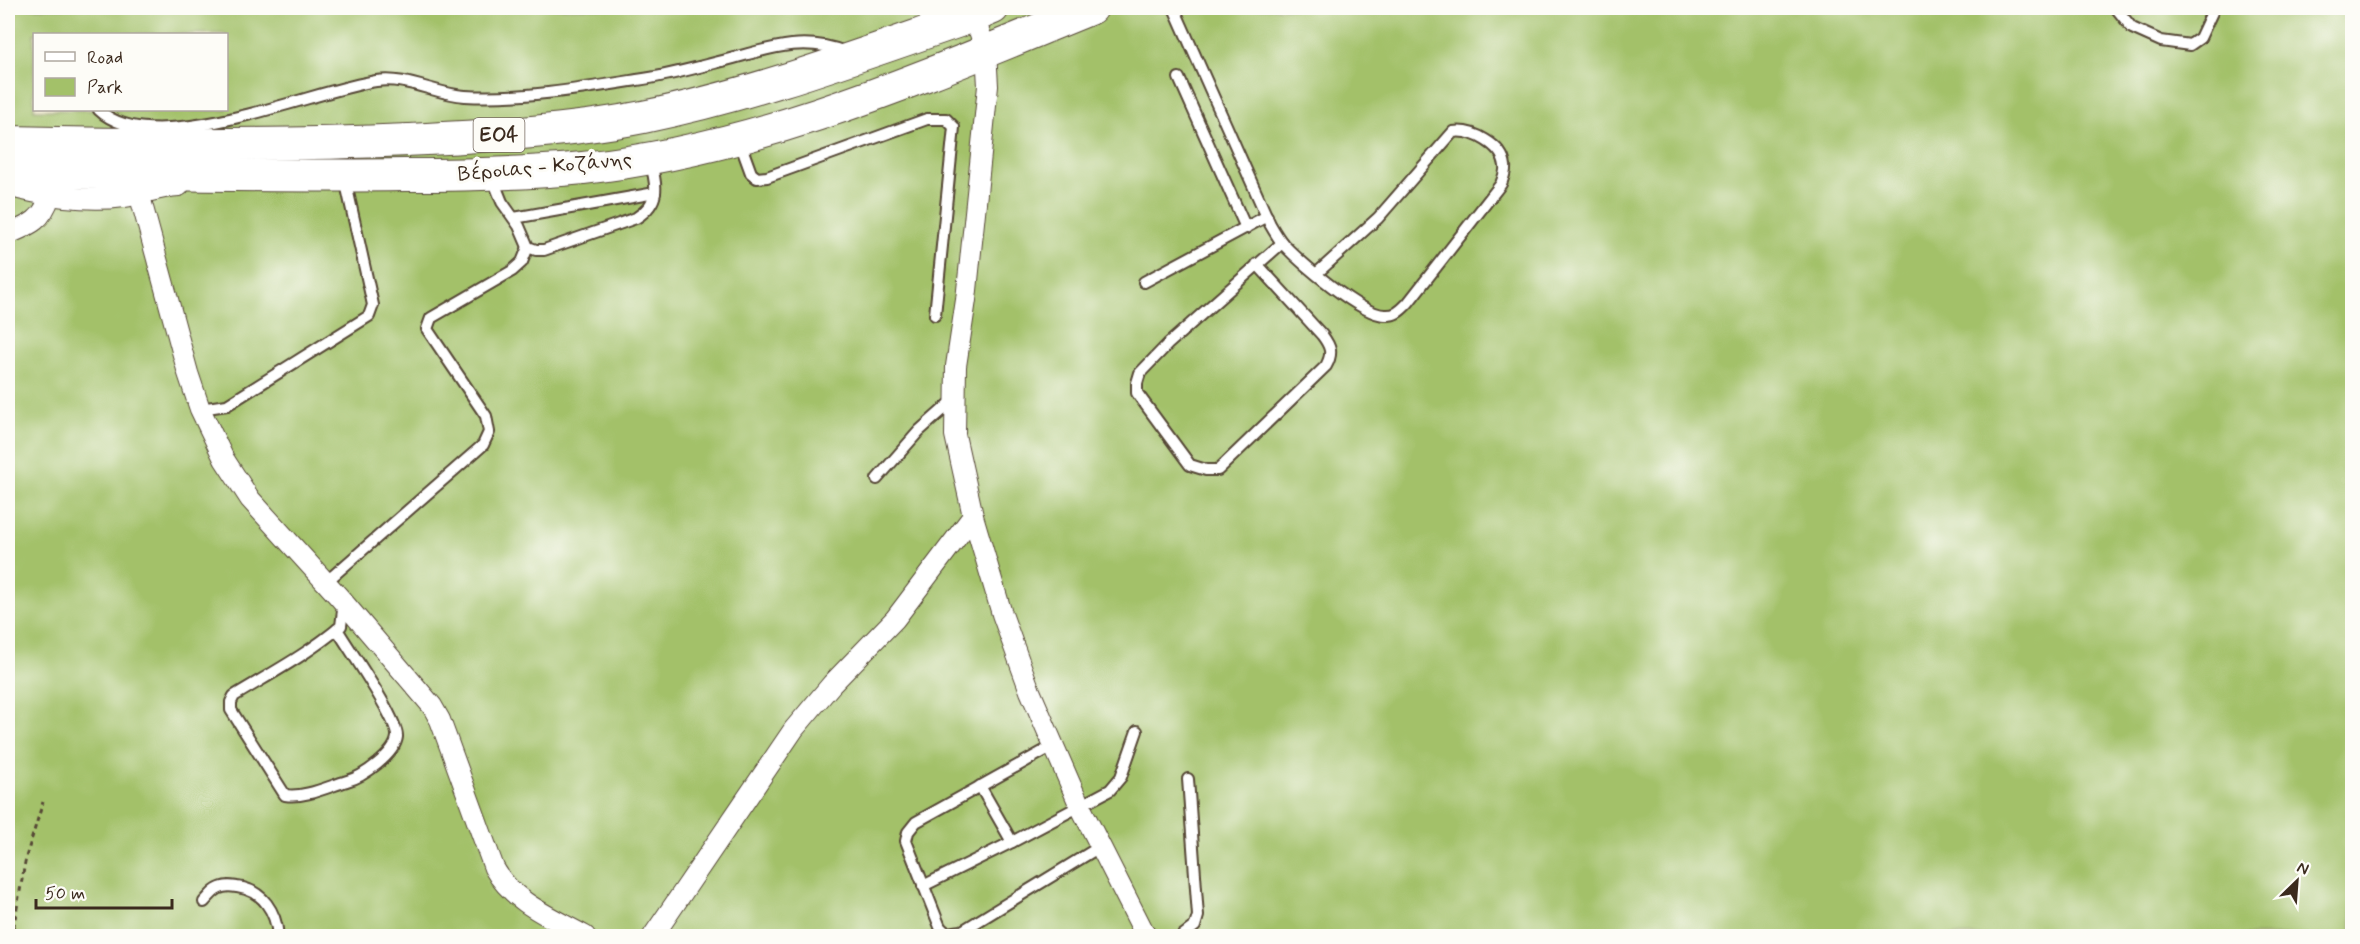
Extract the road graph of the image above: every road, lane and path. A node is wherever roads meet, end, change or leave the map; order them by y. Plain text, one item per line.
1 (1092, 8) edge
2 (1174, 8) edge
3 (2116, 8) edge
4 (2214, 8) edge
5 (984, 12) edge
6 (986, 51) junction
7 (858, 57) junction
8 (1179, 78) dead end
9 (100, 111) edge
10 (176, 137) junction
11 (738, 137) junction
12 (8, 142) edge
13 (649, 157) junction
14 (8, 172) edge
15 (491, 174) junction
16 (345, 176) junction
17 (268, 177) junction
18 (8, 186) edge
19 (139, 193) junction
20 (655, 193) junction
21 (50, 196) junction
22 (1267, 216) junction
23 (514, 218) junction
24 (1246, 228) junction
25 (8, 234) edge
26 (1282, 243) junction
27 (528, 247) junction
28 (1257, 264) junction
29 (1316, 274) junction
30 (1144, 282) dead end
31 (935, 315) dead end
32 (954, 400) junction
33 (200, 410) junction
34 (877, 479) dead end
35 (973, 516) junction
36 (332, 589) junction
37 (337, 629) junction
38 (1137, 731) dead end
39 (1053, 746) junction
40 (1188, 779) dead end
41 (980, 786) junction
42 (43, 802) dead end
43 (1079, 804) junction
44 (1012, 842) junction
45 (1101, 846) junction
46 (923, 886) junction
47 (204, 902) dead end
48 (12, 936) edge
49 (278, 936) edge
50 (585, 936) edge
51 (653, 936) edge
52 (1146, 936) edge
53 (1182, 936) edge

1 - 6 main road, Βέροιας - Κοζάνης / ΕΟ4
2 - 22 lane
3 - 4 lane
5 - 6 street
5 - 7 main road, Βέροιας - Κοζάνης / ΕΟ4
6 - 11 main road, Βέροιας - Κοζάνης / ΕΟ4
6 - 32 street
7 - 10 main road, Βέροιας - Κοζάνης / ΕΟ4
7 - 10 lane
8 - 24 lane
9 - 10 lane
10 - 12 main road, Βέροιας - Κοζάνης / ΕΟ4
11 - 13 main road, Βέροιας - Κοζάνης / ΕΟ4
11 - 31 lane
13 - 15 main road, Βέροιας - Κοζάνης / ΕΟ4
13 - 20 lane
14 - 17 main road, Βέροιας - Κοζάνης / ΕΟ4
15 - 16 main road, Βέροιας - Κοζάνης / ΕΟ4
15 - 23 lane
16 - 17 main road, Βέροιας - Κοζάνης / ΕΟ4
16 - 33 lane
17 - 19 street
18 - 21 street
19 - 21 street
19 - 33 street
20 - 23 lane
20 - 27 lane
21 - 25 street
22 - 24 lane
22 - 26 lane
23 - 27 lane
24 - 30 lane
26 - 28 lane
26 - 29 lane
27 - 36 lane
28 - 28 lane
29 - 29 lane
32 - 34 lane
32 - 35 street
33 - 36 street
35 - 39 street
35 - 51 street
36 - 37 lane
36 - 50 street
37 - 37 lane
38 - 43 lane
39 - 41 lane
39 - 43 street
40 - 53 lane
41 - 44 lane
41 - 46 lane
42 - 48 path
43 - 44 lane
43 - 45 street
44 - 46 lane
45 - 46 lane
45 - 52 street
47 - 49 lane

